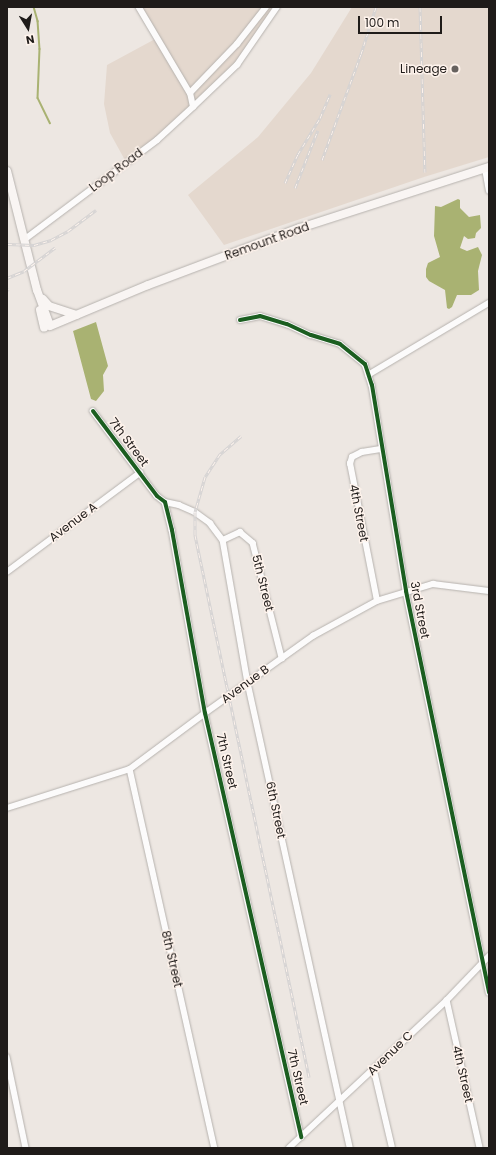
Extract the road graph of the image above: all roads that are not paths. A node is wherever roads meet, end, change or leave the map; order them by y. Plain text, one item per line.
1 (139, 7) edge
2 (266, 7) edge
3 (277, 7) edge
4 (190, 93) junction
5 (193, 107) junction
6 (487, 167) edge
7 (7, 171) edge
8 (489, 190) edge
9 (24, 240) junction
10 (39, 292) junction
11 (489, 303) edge
12 (78, 315) junction
13 (240, 320) dead end
14 (368, 375) junction
15 (93, 411) dead end
16 (382, 449) junction
17 (140, 473) junction
18 (165, 502) junction
19 (223, 540) junction
20 (7, 572) edge
21 (406, 591) junction
22 (489, 591) edge
23 (377, 601) junction
24 (282, 658) junction
25 (248, 683) junction
26 (205, 713) junction
27 (130, 769) junction
28 (7, 808) edge
29 (489, 956) edge
30 (482, 961) junction
31 (489, 993) edge
32 (447, 1000) junction
33 (7, 1057) edge
34 (374, 1069) junction
35 (340, 1102) junction
36 (301, 1137) junction
37 (392, 1146) dead end
38 (26, 1148) edge
39 (215, 1148) edge
40 (289, 1148) edge
41 (350, 1148) edge
42 (480, 1148) edge

1 - 4 street
2 - 4 street
3 - 5 street, Loop Road
4 - 5 street
5 - 9 street, Loop Road
6 - 8 street
6 - 12 main road, Remount Road
7 - 9 main road
9 - 10 main road
10 - 12 main road
10 - 12 main road, Remount Road
11 - 14 street
13 - 14 street, 3rd Street
14 - 16 street, 3rd Street
15 - 17 street, 7th Street
16 - 21 street, 3rd Street
16 - 23 street, 4th Street
17 - 18 street, 7th Street
17 - 20 street, Avenue A
18 - 19 street, 6th Street
18 - 26 street, 7th Street
19 - 24 street, 5th Street
19 - 25 street, 6th Street
21 - 22 street, Avenue B
21 - 23 street, Avenue B
21 - 30 street, 3rd Street
23 - 24 street, Avenue B
24 - 25 street, Avenue B
25 - 26 street, Avenue B
25 - 35 street, 6th Street
26 - 27 street, Avenue B
26 - 36 street, 7th Street
27 - 28 street, Avenue B
27 - 39 street, 8th Street
29 - 30 street, Avenue C
30 - 31 street, 3rd Street
30 - 32 street, Avenue C
32 - 34 street, Avenue C
32 - 42 street, 4th Street
33 - 38 street
34 - 35 street, Avenue C
34 - 37 street
35 - 36 street, Avenue C
35 - 41 street, 6th Street
36 - 40 street, Avenue C

